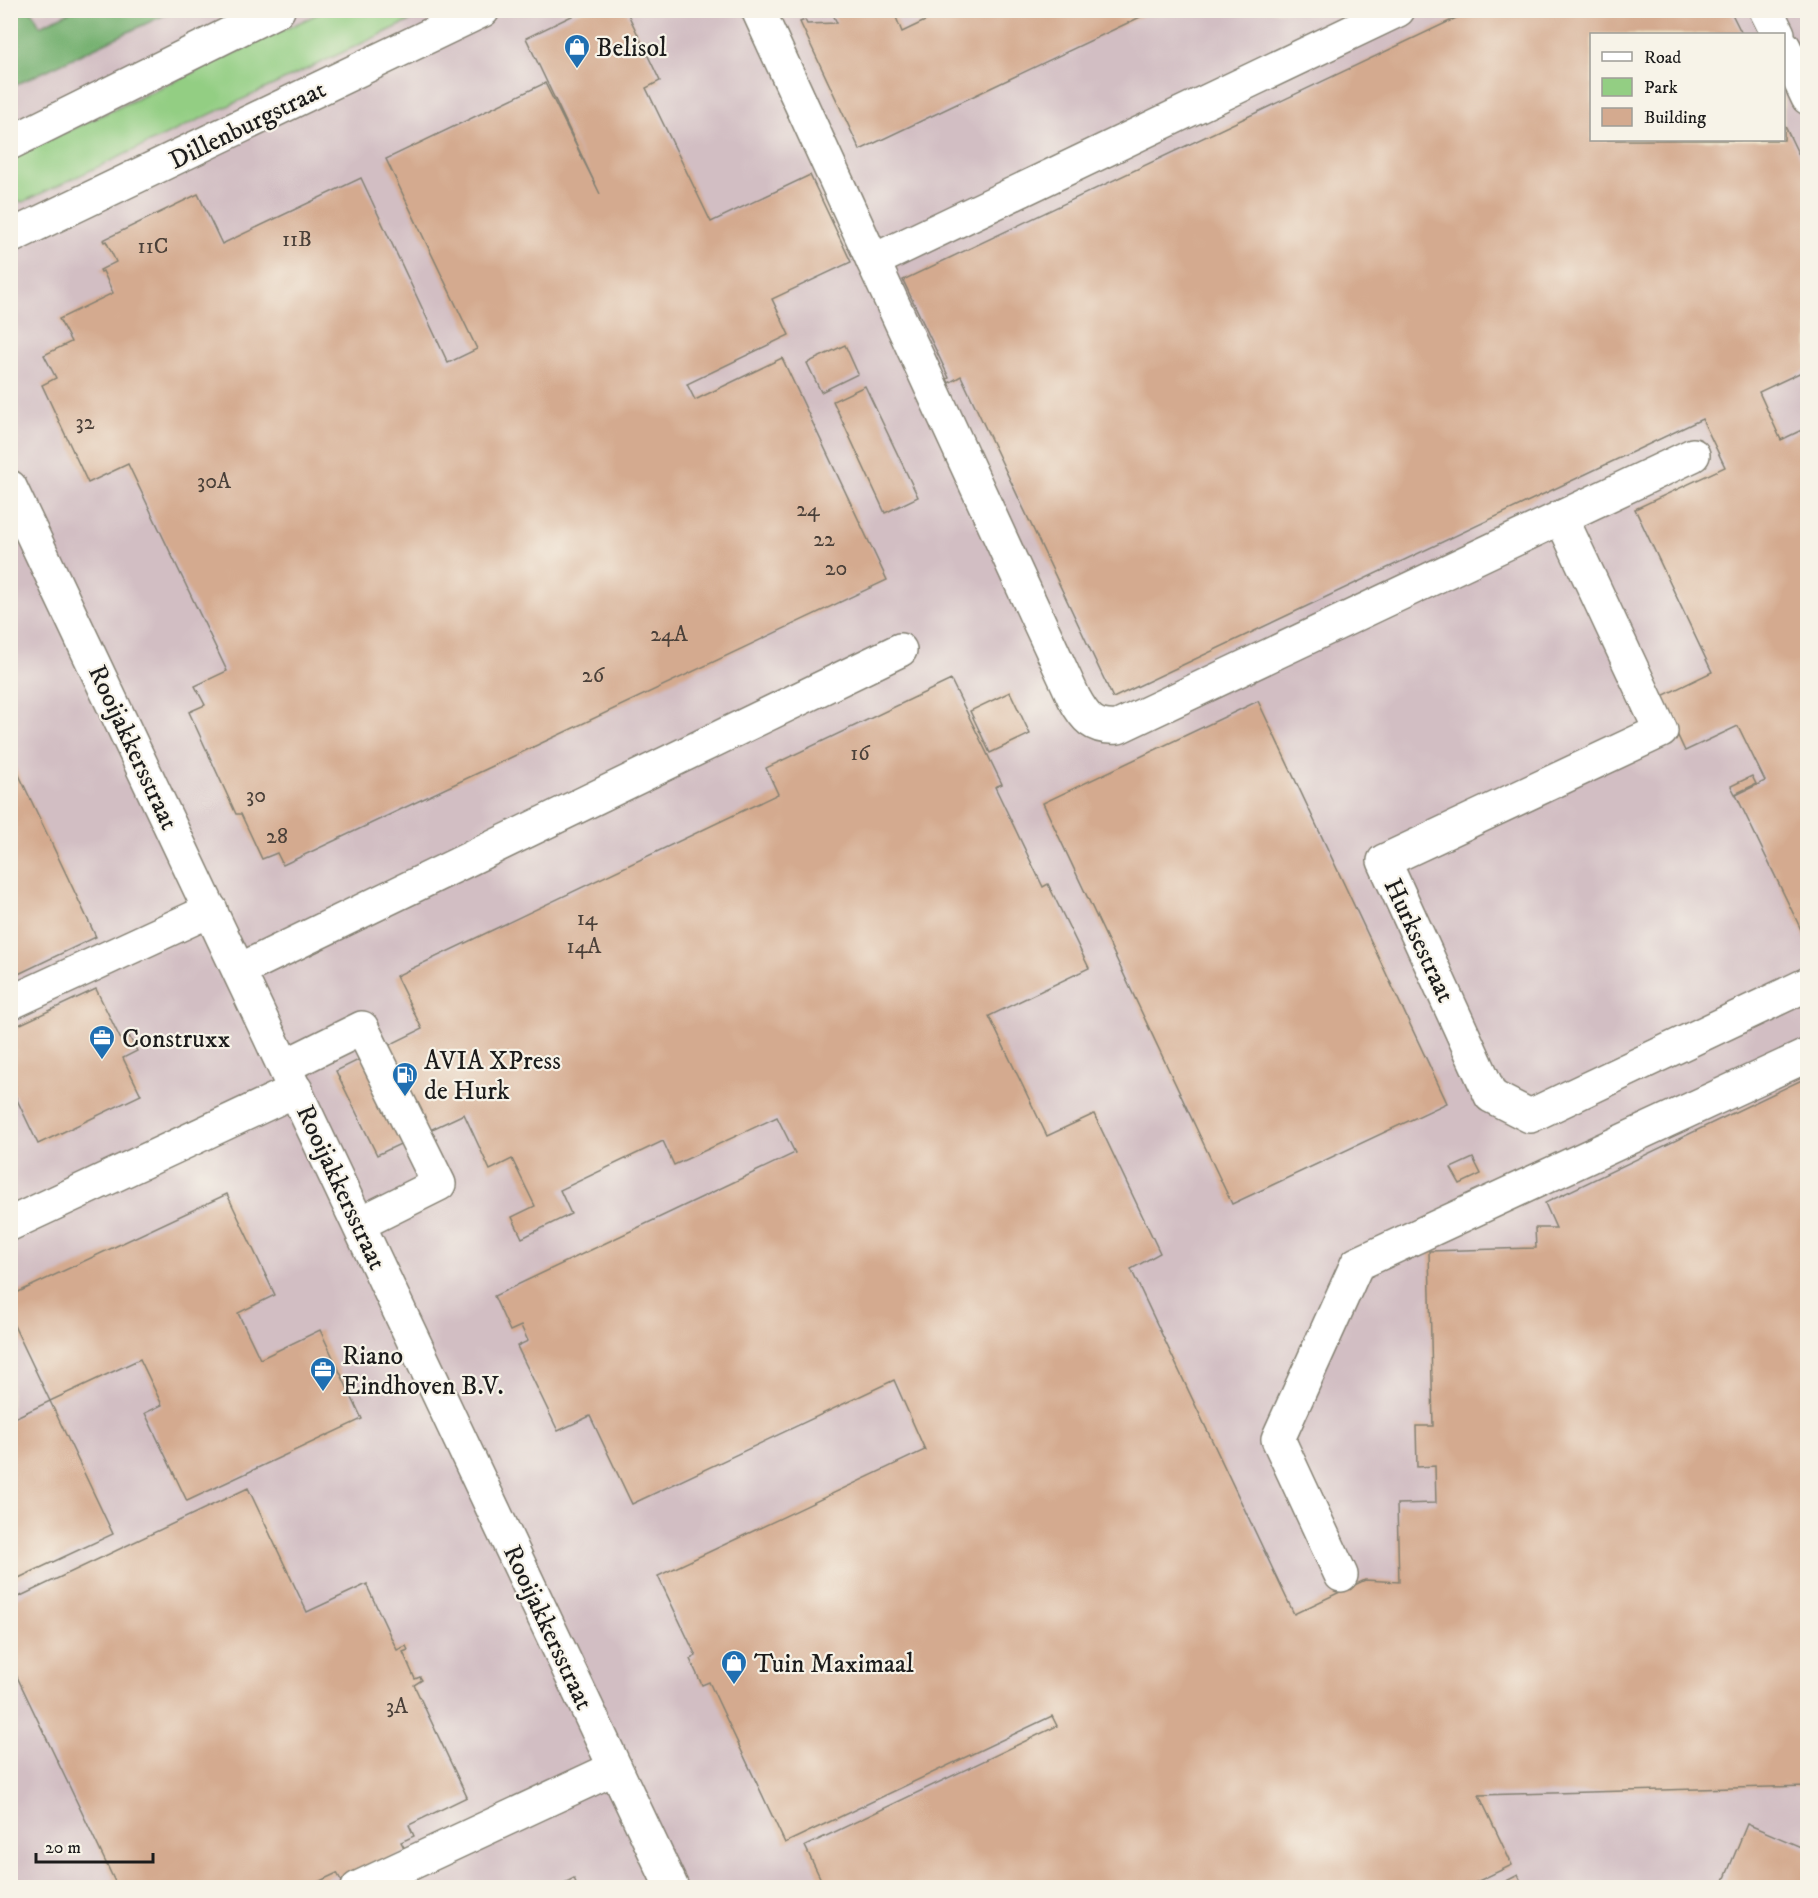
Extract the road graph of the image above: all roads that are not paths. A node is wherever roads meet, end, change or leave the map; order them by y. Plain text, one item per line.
1 (278, 10) edge
2 (483, 10) edge
3 (758, 10) edge
4 (1398, 10) edge
5 (1766, 10) edge
6 (1778, 33) edge
7 (1785, 49) edge
8 (1808, 98) edge
9 (10, 143) edge
10 (10, 237) edge
11 (873, 261) junction
12 (1694, 455) dead end
13 (10, 487) edge
14 (1561, 517) junction
15 (900, 650) dead end
16 (211, 910) junction
17 (240, 970) junction
18 (1808, 984) edge
19 (10, 1003) edge
20 (1808, 1055) edge
21 (291, 1078) junction
22 (10, 1224) edge
23 (359, 1224) junction
24 (1341, 1575) dead end
25 (615, 1768) junction
26 (358, 1887) edge
27 (672, 1887) edge

1 - 9 street
2 - 10 street, Dillenburgstraat
3 - 11 street
4 - 11 street
5 - 6 street
7 - 8 street
11 - 14 street
12 - 14 street
13 - 16 street, Rooijakkersstraat
14 - 18 street, Hurksestraat
15 - 17 street
16 - 17 street, Rooijakkersstraat
16 - 19 street
17 - 21 street, Rooijakkersstraat
20 - 24 street
21 - 22 street
21 - 23 street, Rooijakkersstraat
21 - 23 street
23 - 25 street, Rooijakkersstraat
25 - 26 street
25 - 27 street, Rooijakkersstraat

